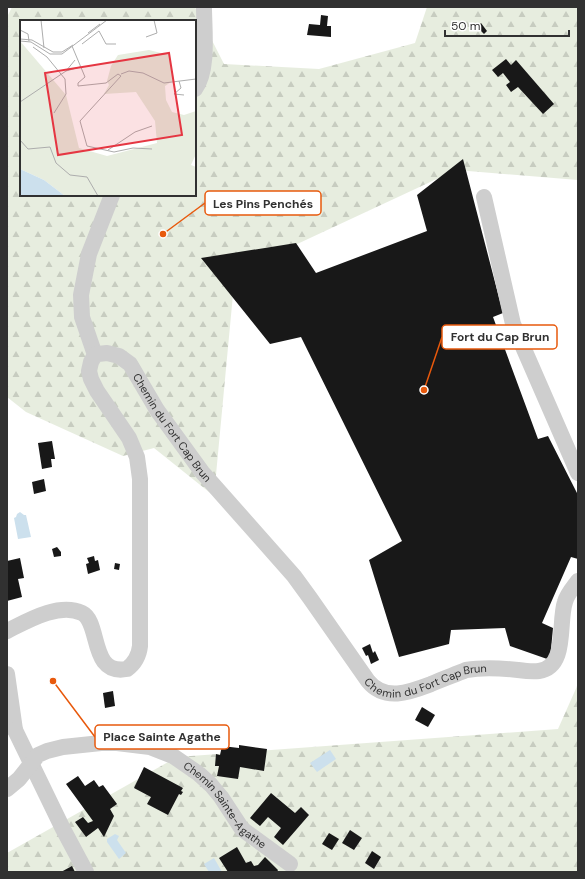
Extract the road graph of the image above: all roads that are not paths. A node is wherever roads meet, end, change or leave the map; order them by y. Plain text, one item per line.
1 (204, 7) edge
2 (196, 87) edge
3 (112, 196) edge
4 (484, 197) dead end
5 (95, 355) junction
6 (578, 473) edge
7 (578, 581) edge
8 (7, 631) edge
9 (7, 674) edge
10 (11, 724) edge
11 (31, 764) junction
12 (7, 789) edge
13 (290, 864) dead end
14 (86, 872) edge

1 - 2 street
3 - 5 street
4 - 6 street
5 - 7 street, Chemin du Fort Cap Brun
5 - 8 street
9 - 10 street
10 - 11 street
11 - 12 street, Chemin Sainte-Agathe
11 - 13 street, Chemin Sainte-Agathe
11 - 14 street

